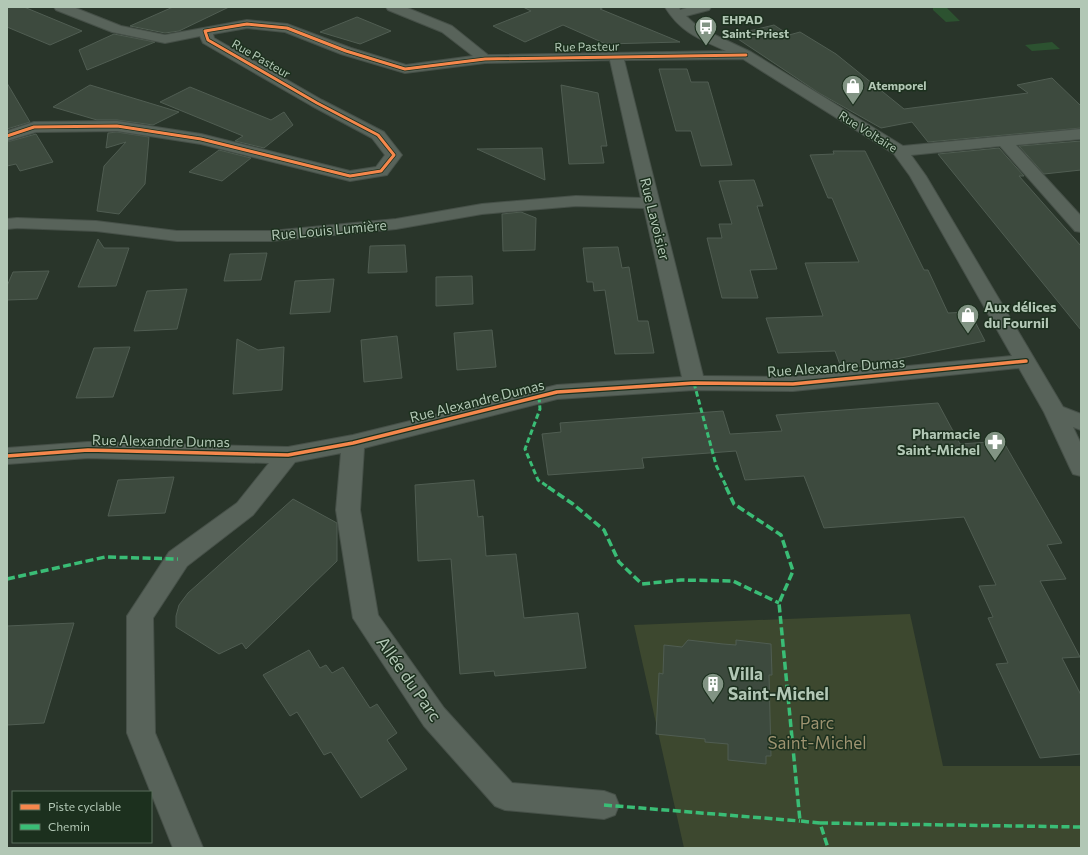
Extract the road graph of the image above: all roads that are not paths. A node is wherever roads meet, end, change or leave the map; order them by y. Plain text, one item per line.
1 (62, 7) edge
2 (393, 7) edge
3 (704, 7) edge
4 (675, 11) edge
5 (205, 31) junction
6 (746, 55) junction
7 (616, 56) junction
8 (484, 59) junction
9 (1081, 134) edge
10 (7, 136) edge
11 (1004, 141) junction
12 (900, 151) junction
13 (651, 203) junction
14 (7, 224) edge
15 (1081, 227) edge
16 (1026, 361) junction
17 (694, 383) junction
18 (1055, 412) junction
19 (1081, 422) edge
20 (353, 443) junction
21 (288, 455) junction
22 (7, 456) edge
23 (1081, 468) edge
24 (604, 806) dead end
25 (188, 848) edge

1 - 5 street
2 - 8 street
3 - 4 street
4 - 6 street, Rue Voltaire
5 - 8 street, Rue Pasteur
5 - 10 street, Rue Pasteur
6 - 7 street, Rue Pasteur
6 - 12 street, Rue Voltaire
7 - 8 street, Rue Pasteur
7 - 13 street, Rue Lavoisier
9 - 11 street
11 - 12 street
11 - 15 street
12 - 16 street, Rue Voltaire
13 - 14 street, Rue Louis Lumière
13 - 17 street, Rue Lavoisier
16 - 17 street, Rue Alexandre Dumas
16 - 18 street, Rue Voltaire
17 - 20 street, Rue Alexandre Dumas
18 - 19 street
18 - 23 street, Rue Voltaire
20 - 21 street, Rue Alexandre Dumas
20 - 24 street, Allée du Parc
21 - 22 street, Rue Alexandre Dumas
21 - 25 street

